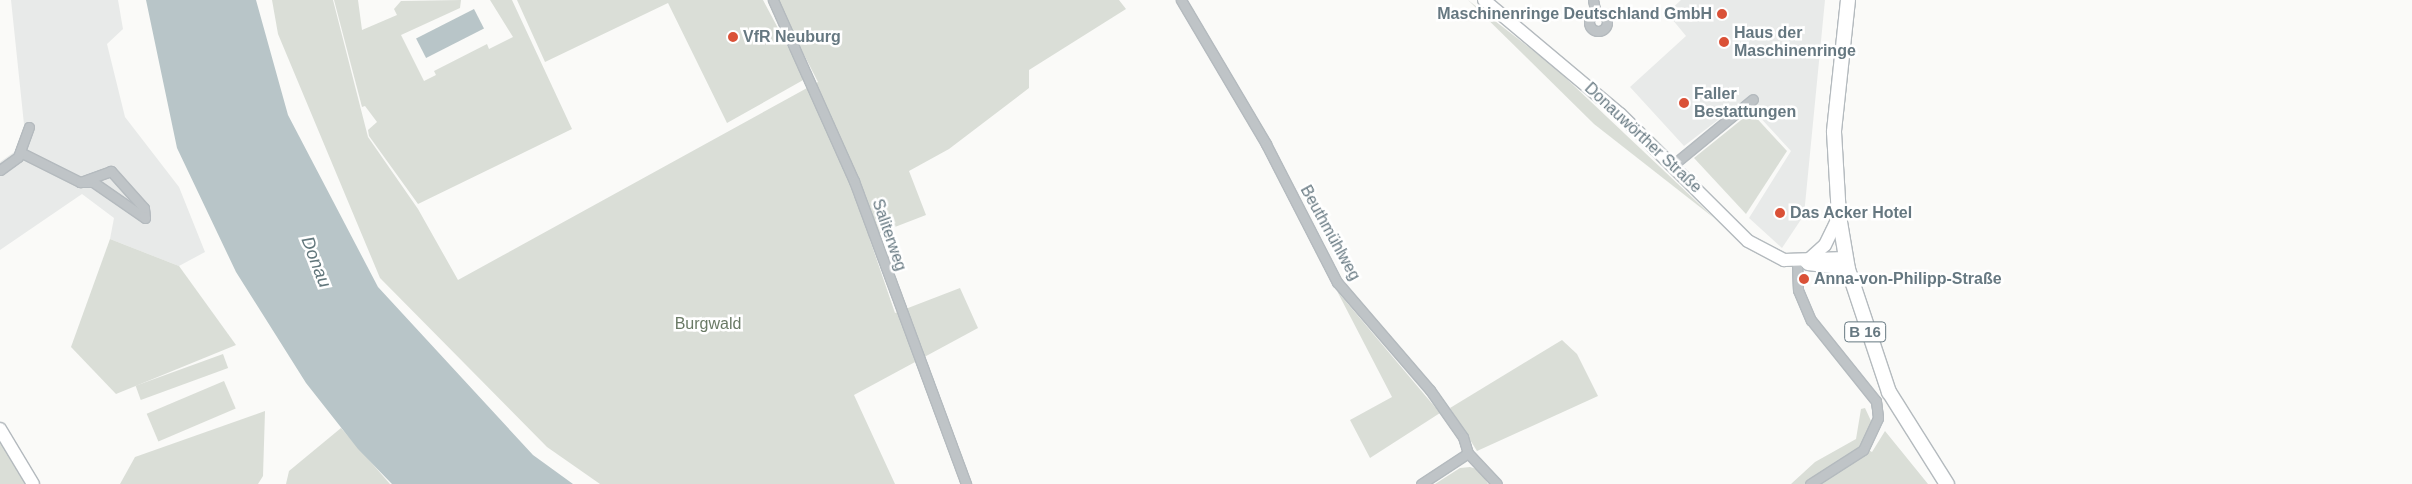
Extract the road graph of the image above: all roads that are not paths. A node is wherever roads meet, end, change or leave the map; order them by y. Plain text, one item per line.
1 (772, 0) edge
2 (1181, 0) edge
3 (1484, 0) edge
4 (1593, 0) edge
5 (1848, 0) edge
6 (1596, 14) dead end
7 (1753, 99) dead end
8 (29, 127) dead end
9 (20, 152) junction
10 (1674, 164) junction
11 (0, 170) edge
12 (80, 182) junction
13 (1839, 216) junction
14 (1802, 262) junction
15 (1847, 263) junction
16 (0, 428) edge
17 (1468, 453) junction
18 (33, 484) edge
19 (966, 484) edge
20 (1421, 484) edge
21 (1497, 484) edge
22 (1810, 484) edge
23 (1947, 484) edge

1 - 19 street, Saliterweg
2 - 17 street, Beuthmühlweg
3 - 10 main road, Donauwörther Straße
4 - 6 street
5 - 13 main road, B 16
7 - 10 street
8 - 9 street
9 - 11 street
9 - 12 street
10 - 14 main road, Donauwörther Straße
12 - 12 street
13 - 14 main road
13 - 15 main road, B 16
14 - 15 main road, Donauwörther Straße
14 - 22 street
15 - 23 main road, B 16
16 - 18 main road
17 - 20 street
17 - 21 street, Beuthmühlweg

